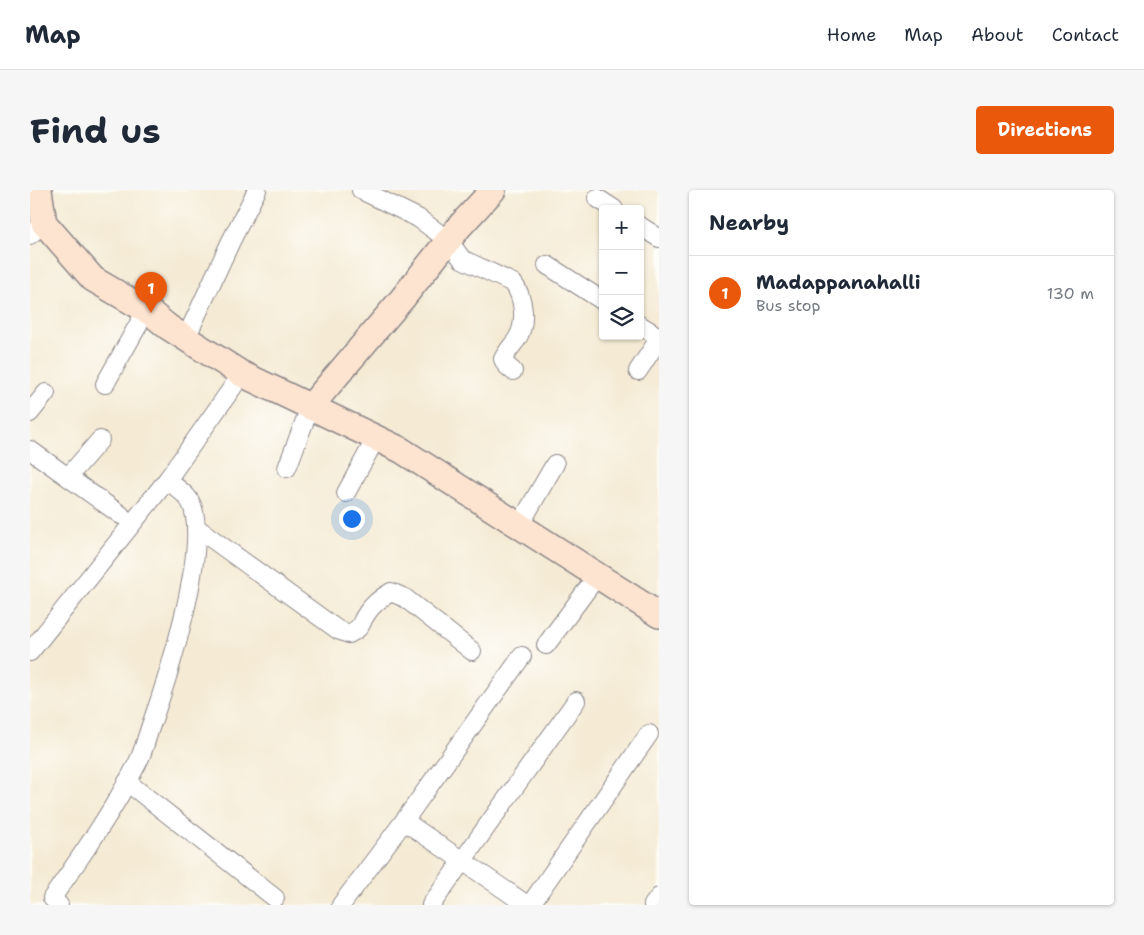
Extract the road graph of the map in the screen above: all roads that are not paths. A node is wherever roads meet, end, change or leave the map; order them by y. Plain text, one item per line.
1 (39, 190) edge
2 (257, 190) edge
3 (361, 190) edge
4 (491, 191) edge
5 (597, 198) dead end
6 (608, 205) edge
7 (37, 229) edge
8 (644, 229) edge
9 (659, 238) edge
10 (448, 240) junction
11 (547, 265) dead end
12 (599, 298) edge
13 (146, 311) junction
14 (644, 328) edge
15 (186, 338) junction
16 (659, 338) edge
17 (513, 371) dead end
18 (638, 371) dead end
19 (242, 374) junction
20 (105, 384) dead end
21 (46, 393) dead end
22 (310, 407) junction
23 (30, 413) edge
24 (376, 438) junction
25 (100, 440) dead end
26 (30, 450) edge
27 (555, 464) dead end
28 (287, 468) dead end
29 (68, 477) junction
30 (167, 480) junction
31 (346, 493) dead end
32 (121, 515) dead end
33 (519, 526) junction
34 (197, 528) junction
35 (597, 576) junction
36 (659, 615) edge
37 (546, 644) dead end
38 (472, 651) dead end
39 (30, 652) edge
40 (522, 656) dead end
41 (576, 701) dead end
42 (649, 734) dead end
43 (127, 782) junction
44 (404, 821) junction
45 (463, 861) junction
46 (659, 897) edge
47 (275, 898) dead end
48 (52, 903) edge
49 (341, 905) edge
50 (431, 905) edge
51 (528, 905) edge
52 (653, 905) edge

1 - 7 main road
2 - 15 street
3 - 10 street
4 - 10 main road
5 - 6 street
7 - 13 main road
8 - 9 street
10 - 17 street
10 - 22 main road
11 - 12 street
13 - 15 main road
13 - 20 street
14 - 16 street
15 - 19 main road
16 - 18 street
19 - 22 main road
19 - 30 street
21 - 23 street
22 - 24 main road
22 - 28 street
24 - 31 street
24 - 33 main road
25 - 29 street
26 - 29 street
27 - 33 street
29 - 32 street
30 - 34 street
30 - 39 street
33 - 35 main road
34 - 38 street
34 - 43 street
35 - 36 main road
35 - 37 street
40 - 44 street
41 - 45 street
42 - 51 street
43 - 47 street
43 - 48 street
44 - 45 street
44 - 49 street
45 - 50 street
45 - 51 street
46 - 52 street

